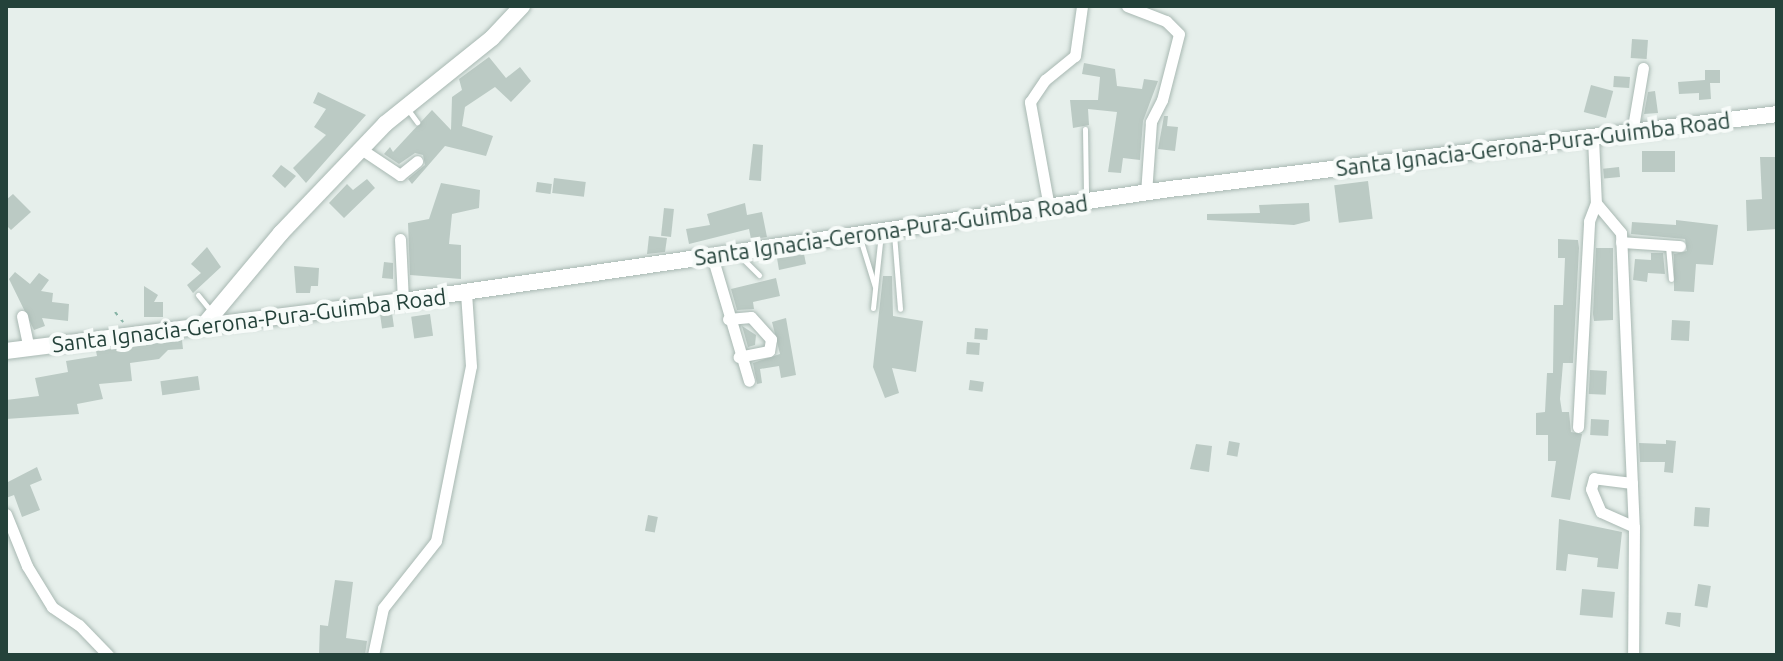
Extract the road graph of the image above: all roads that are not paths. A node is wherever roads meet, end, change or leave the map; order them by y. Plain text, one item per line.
1 (522, 6) edge
2 (1082, 6) edge
3 (1127, 6) edge
4 (1643, 68) dead end
5 (406, 107) junction
6 (1777, 114) edge
7 (417, 122) dead end
8 (1085, 129) dead end
9 (1632, 133) junction
10 (1593, 138) junction
11 (361, 149) junction
12 (417, 161) dead end
13 (1146, 193) junction
14 (1086, 201) junction
15 (1596, 203) junction
16 (1049, 207) junction
17 (887, 230) junction
18 (859, 234) junction
19 (400, 239) dead end
20 (1621, 242) junction
21 (1674, 246) joint
22 (737, 252) junction
23 (712, 256) junction
24 (759, 275) dead end
25 (1671, 279) dead end
26 (875, 287) junction
27 (466, 292) junction
28 (198, 295) dead end
29 (403, 301) junction
30 (873, 308) dead end
31 (900, 309) dead end
32 (22, 316) dead end
33 (209, 319) junction
34 (728, 319) junction
35 (29, 348) junction
36 (6, 351) edge
37 (739, 357) junction
38 (749, 381) dead end
39 (1578, 427) dead end
40 (1632, 483) junction
41 (6, 514) edge
42 (1634, 527) junction
43 (108, 655) edge
44 (373, 655) edge
45 (1633, 655) edge

1 - 5 main road
2 - 16 street
3 - 13 street
4 - 9 street
5 - 7 lane
5 - 11 main road
6 - 9 main road, Santa Ignacia-Gerona-Pura-Guimba Road
8 - 14 lane
9 - 10 main road, Santa Ignacia-Gerona-Pura-Guimba Road
10 - 13 main road, Santa Ignacia-Gerona-Pura-Guimba Road
10 - 15 street
11 - 12 street
11 - 33 main road
13 - 14 main road, Santa Ignacia-Gerona-Pura-Guimba Road
14 - 16 main road, Santa Ignacia-Gerona-Pura-Guimba Road
15 - 20 street
15 - 39 street
16 - 17 main road, Santa Ignacia-Gerona-Pura-Guimba Road
17 - 18 main road, Santa Ignacia-Gerona-Pura-Guimba Road
17 - 26 lane
17 - 31 lane
18 - 22 main road, Santa Ignacia-Gerona-Pura-Guimba Road
18 - 26 lane
19 - 29 street
20 - 21 street
20 - 40 street
21 - 25 lane
22 - 23 main road, Santa Ignacia-Gerona-Pura-Guimba Road
22 - 24 lane
23 - 27 main road, Santa Ignacia-Gerona-Pura-Guimba Road
23 - 34 street
26 - 30 lane
27 - 29 main road, Santa Ignacia-Gerona-Pura-Guimba Road
27 - 44 street
28 - 33 lane
29 - 33 main road, Santa Ignacia-Gerona-Pura-Guimba Road
32 - 35 street
33 - 35 main road, Santa Ignacia-Gerona-Pura-Guimba Road
34 - 37 street
34 - 37 street
35 - 36 main road, Santa Ignacia-Gerona-Pura-Guimba Road
37 - 38 street
40 - 42 street
40 - 42 street
41 - 43 street
42 - 45 street

